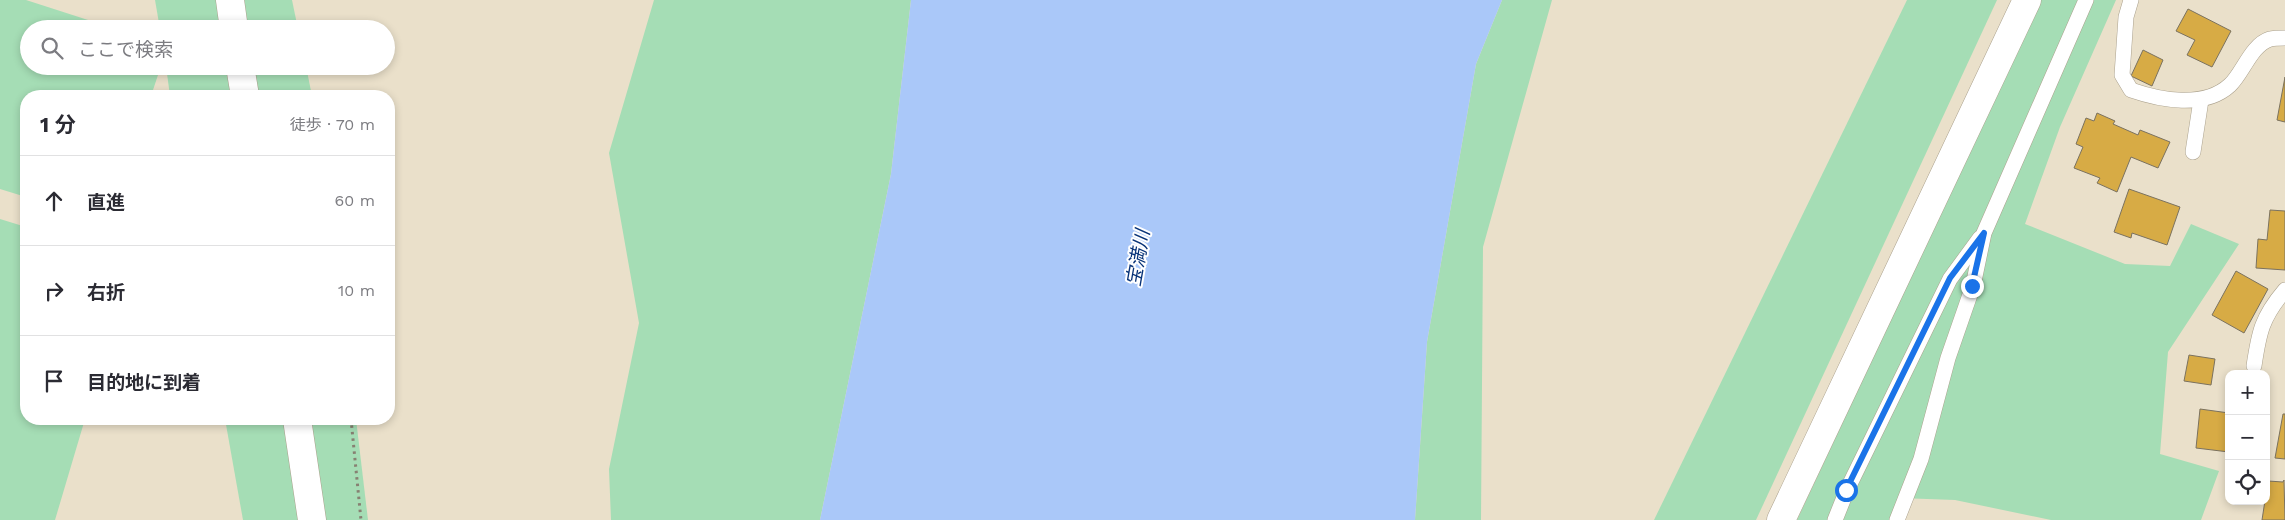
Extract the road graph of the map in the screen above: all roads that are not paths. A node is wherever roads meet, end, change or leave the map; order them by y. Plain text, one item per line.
1 (230, 0) edge
2 (2027, 0) edge
3 (2086, 0) edge
4 (2131, 0) edge
5 (233, 20) edge
6 (2285, 38) edge
7 (242, 75) edge
8 (244, 90) edge
9 (2201, 100) junction
10 (2194, 152) dead end
11 (1984, 233) junction
12 (2285, 290) edge
13 (2254, 366) dead end
14 (298, 425) edge
15 (312, 520) edge
16 (1781, 520) edge
17 (1835, 520) edge
18 (1897, 520) edge

1 - 5 street
2 - 16 street
3 - 11 lane
4 - 9 lane
6 - 9 lane
7 - 8 street
9 - 10 lane
11 - 17 lane
11 - 18 lane
12 - 13 lane
14 - 15 street

